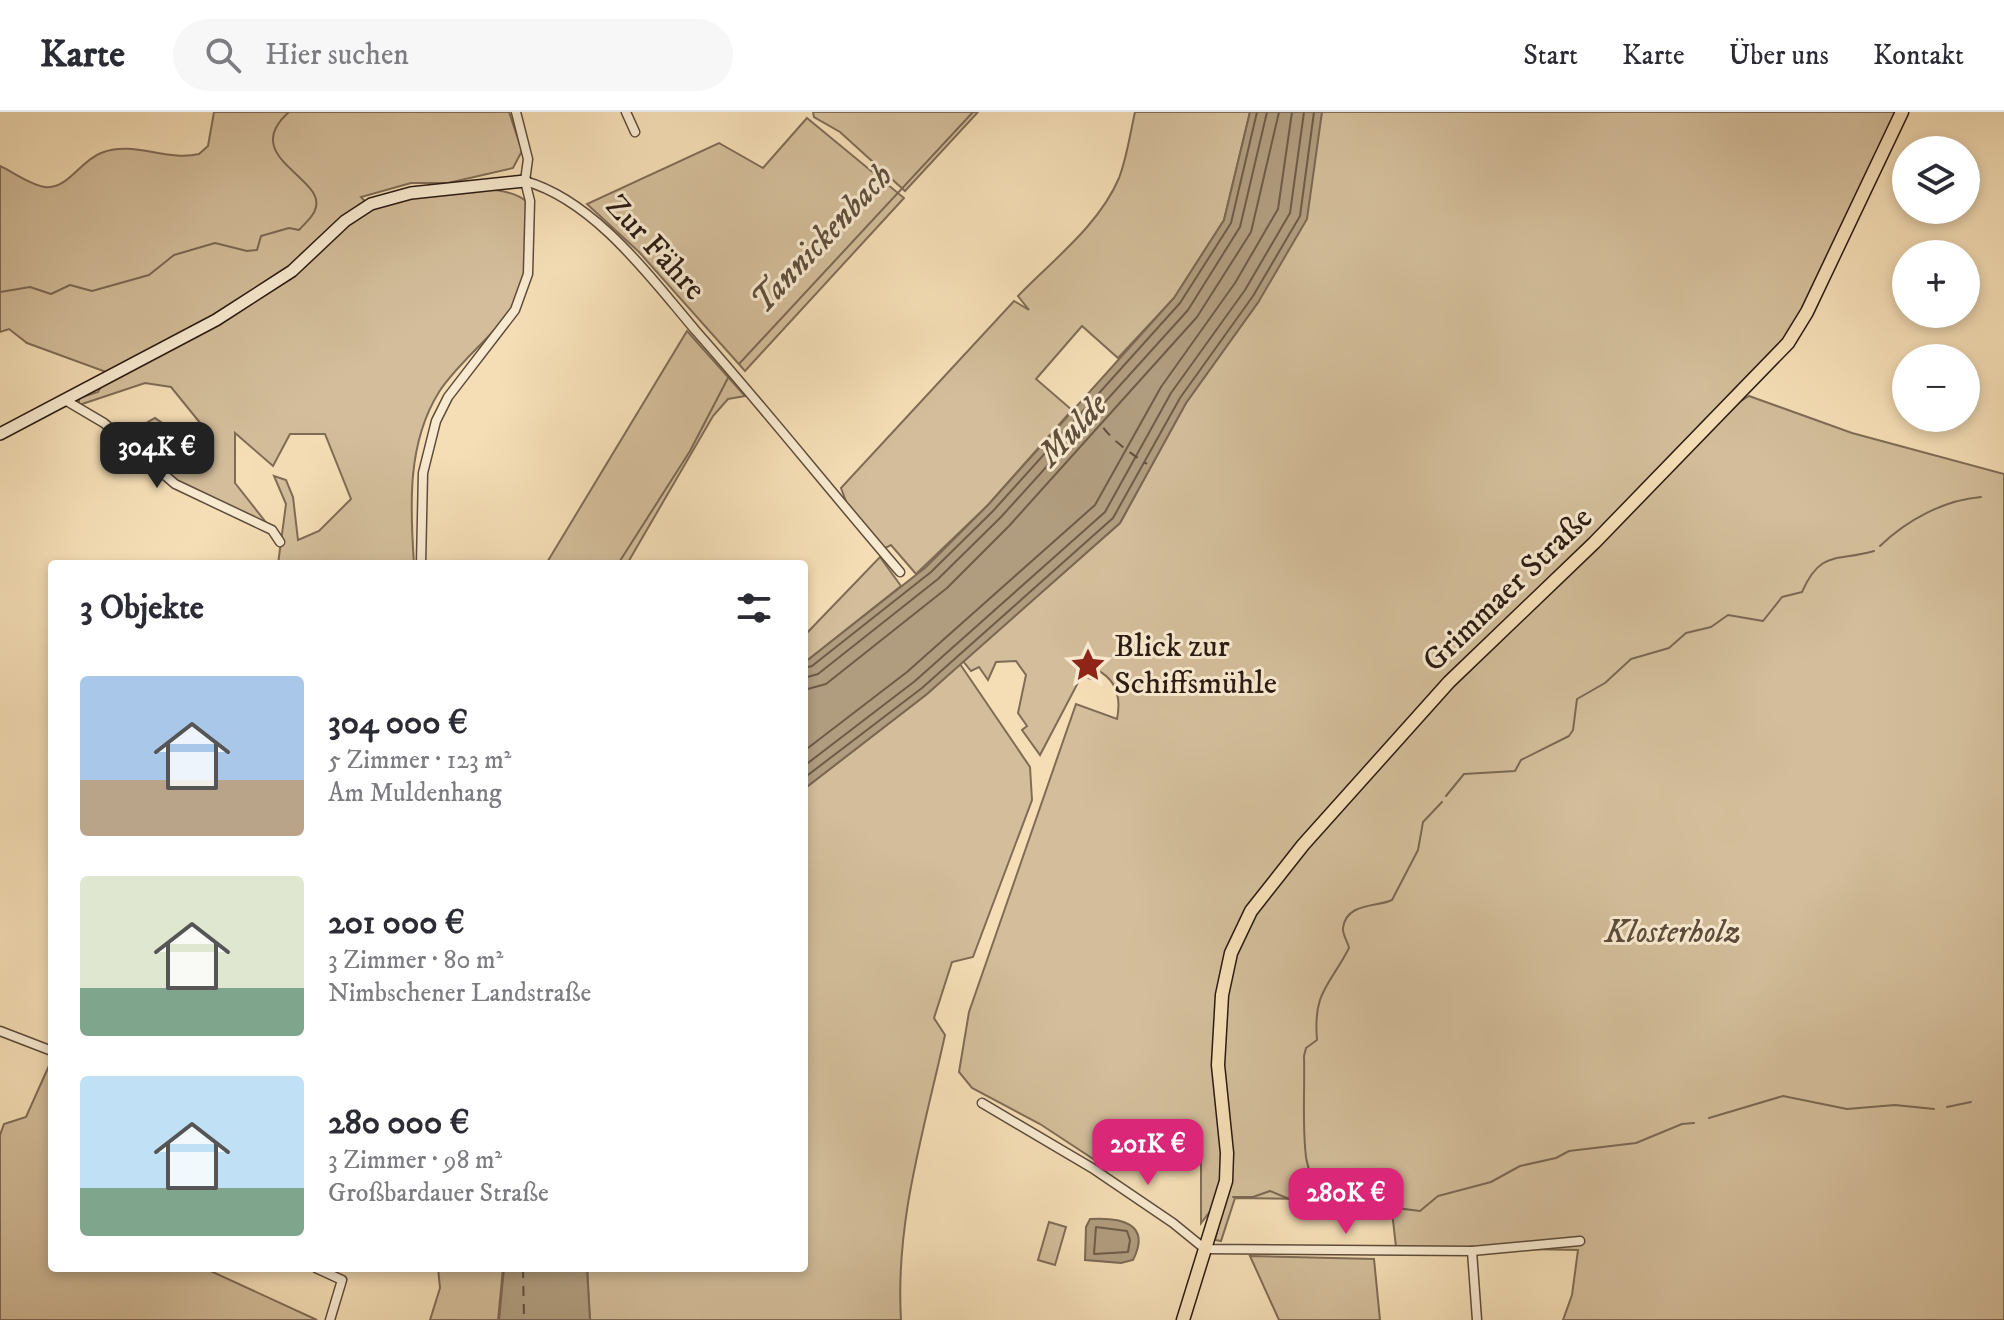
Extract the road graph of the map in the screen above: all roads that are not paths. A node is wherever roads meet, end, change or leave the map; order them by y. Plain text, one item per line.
1 (516, 112) edge
2 (626, 112) edge
3 (1902, 112) edge
4 (635, 132) dead end
5 (525, 181) junction
6 (65, 400) junction
7 (0, 434) edge
8 (280, 542) dead end
9 (421, 560) edge
10 (900, 572) dead end
11 (0, 1031) edge
12 (48, 1049) edge
13 (982, 1103) dead end
14 (1580, 1241) dead end
15 (1205, 1249) junction
16 (1472, 1251) junction
17 (323, 1272) edge
18 (330, 1320) edge
19 (1183, 1320) edge
20 (1477, 1320) edge

1 - 5 street
2 - 4 street
3 - 15 main road, Grimmaer Straße
5 - 6 street, Zur Fähre
5 - 9 street
5 - 10 street, Zur Fähre
6 - 7 street, Zur Fähre
6 - 8 street
11 - 12 street
13 - 15 street
14 - 16 street
15 - 16 street
15 - 19 main road, Grimmaer Straße
16 - 20 street
17 - 18 street

